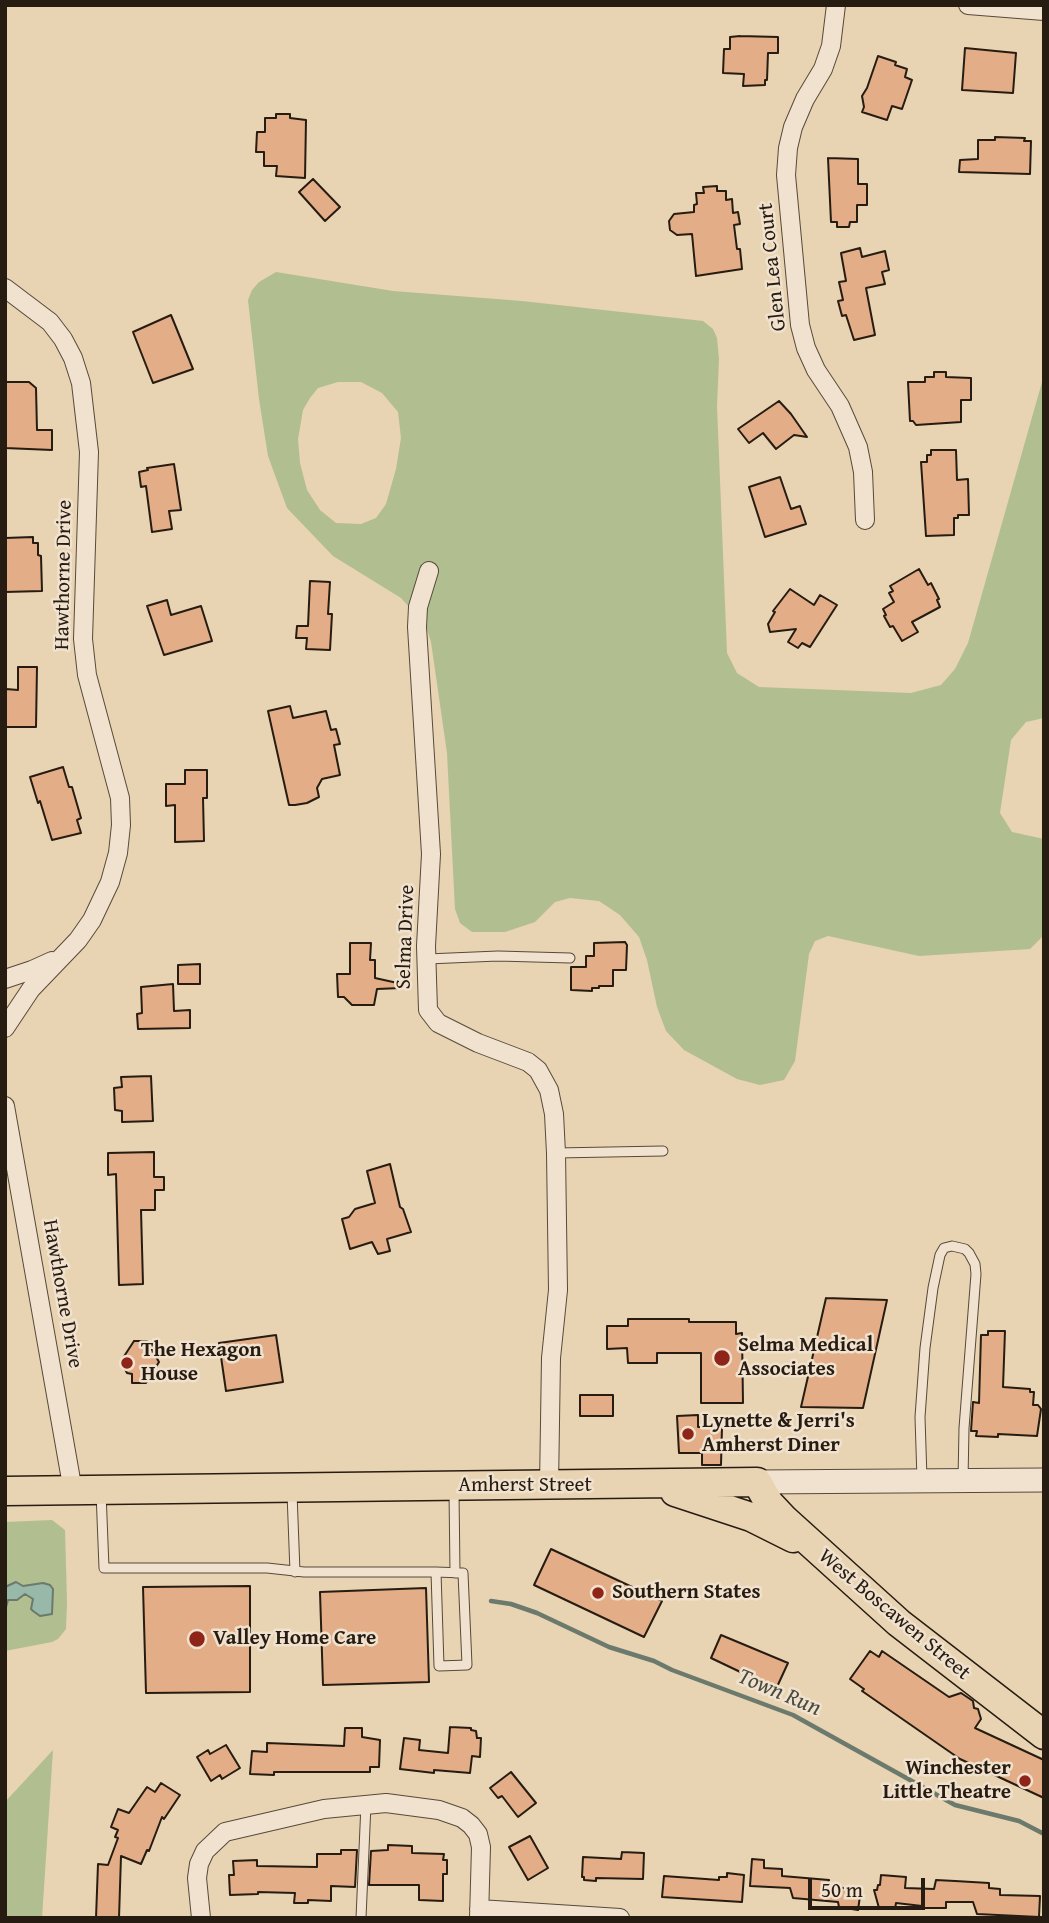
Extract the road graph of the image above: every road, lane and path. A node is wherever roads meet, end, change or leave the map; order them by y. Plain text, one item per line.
1 (836, 5) edge
2 (968, 5) edge
3 (1044, 11) edge
4 (5, 288) edge
5 (864, 520) dead end
6 (429, 571) dead end
7 (61, 956) junction
8 (570, 958) dead end
9 (427, 959) junction
10 (5, 979) edge
11 (5, 1028) edge
12 (5, 1105) edge
13 (663, 1151) dead end
14 (556, 1153) junction
15 (1044, 1480) edge
16 (922, 1481) junction
17 (963, 1481) junction
18 (757, 1482) junction
19 (648, 1485) junction
20 (454, 1486) junction
21 (549, 1486) junction
22 (292, 1488) junction
23 (101, 1490) junction
24 (5, 1491) edge
25 (72, 1491) junction
26 (820, 1552) junction
27 (295, 1572) junction
28 (436, 1572) junction
29 (459, 1573) junction
30 (1044, 1735) edge
31 (366, 1804) junction
32 (479, 1913) edge
33 (201, 1918) edge
34 (361, 1918) edge
35 (620, 1918) edge

1 - 5 street, Glen Lea Court
2 - 3 street
4 - 7 street, Hawthorne Drive
6 - 9 street, Selma Drive
7 - 10 street, Hawthorne Drive
7 - 11 street, Hawthorne Drive
8 - 9 lane
9 - 14 street, Selma Drive
12 - 25 street, Hawthorne Drive
13 - 14 lane
14 - 21 street, Selma Drive
15 - 17 street, Amherst Street
16 - 17 street, Amherst Street
16 - 17 lane
16 - 18 street, Amherst Street
18 - 19 main road, Amherst Street
18 - 26 main road, West Boscawen Street
19 - 21 main road, Amherst Street
19 - 26 main road
20 - 21 main road, Amherst Street
20 - 22 main road, Amherst Street
20 - 29 lane
22 - 23 main road, Amherst Street
22 - 27 lane
23 - 25 main road, Amherst Street
23 - 27 lane
24 - 25 main road, Amherst Street
26 - 30 main road, West Boscawen Street
27 - 28 lane
28 - 29 lane
28 - 29 lane
31 - 32 street
31 - 33 street
31 - 34 lane
32 - 35 street

